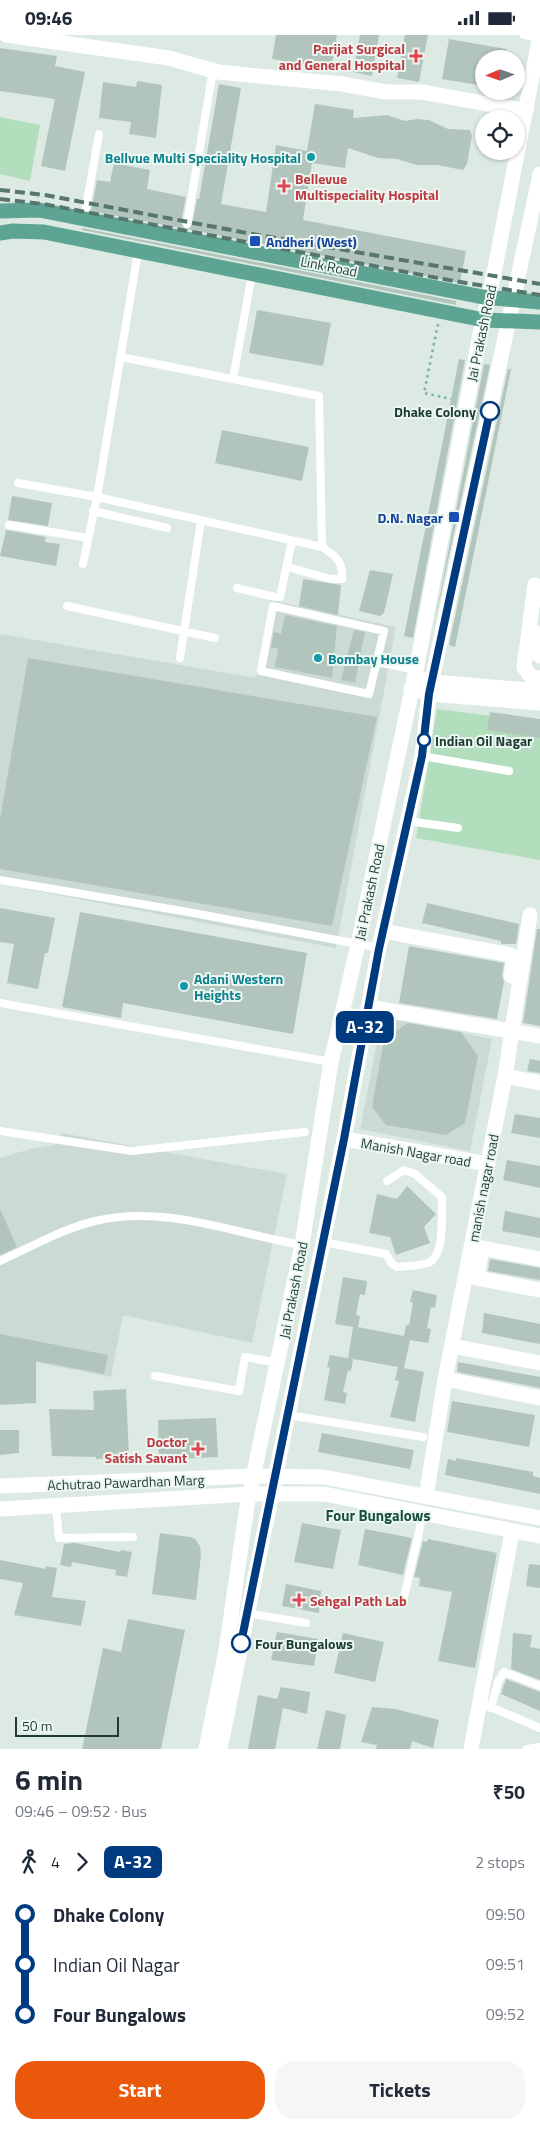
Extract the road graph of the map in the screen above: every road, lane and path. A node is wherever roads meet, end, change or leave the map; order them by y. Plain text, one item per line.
1 (6, 35) edge
2 (524, 35) edge
3 (540, 37) edge
4 (537, 60) edge
5 (213, 70) junction
6 (526, 111) junction
7 (99, 134) dead end
8 (540, 174) edge
9 (0, 211) edge
10 (84, 219) junction
11 (187, 224) dead end
12 (0, 233) edge
13 (138, 252) junction
14 (252, 274) junction
15 (488, 297) junction
16 (514, 301) junction
17 (540, 302) edge
18 (439, 319) dead end
19 (484, 320) junction
20 (510, 322) junction
21 (540, 323) edge
22 (121, 357) junction
23 (233, 379) junction
24 (451, 399) dead end
25 (18, 483) dead end
26 (96, 497) junction
27 (93, 511) junction
28 (201, 520) junction
29 (9, 525) dead end
30 (167, 528) dead end
31 (88, 538) junction
32 (292, 541) junction
33 (322, 547) junction
34 (83, 564) dead end
35 (287, 567) junction
36 (535, 585) dead end
37 (237, 588) dead end
38 (540, 602) edge
39 (67, 606) dead end
40 (184, 631) junction
41 (214, 638) dead end
42 (540, 656) edge
43 (180, 658) dead end
44 (377, 662) junction
45 (414, 679) junction
46 (540, 679) edge
47 (431, 688) junction
48 (467, 691) junction
49 (540, 691) edge
50 (540, 703) edge
51 (422, 756) junction
52 (509, 771) dead end
53 (408, 821) junction
54 (458, 828) dead end
55 (0, 880) edge
56 (534, 917) edge
57 (383, 931) junction
58 (358, 944) junction
59 (379, 949) junction
60 (0, 1003) edge
61 (368, 1007) junction
62 (510, 1026) junction
63 (540, 1036) edge
64 (331, 1062) junction
65 (505, 1076) junction
66 (540, 1083) edge
67 (0, 1131) edge
68 (305, 1132) dead end
69 (344, 1139) junction
70 (488, 1164) junction
71 (387, 1181) dead end
72 (323, 1242) junction
73 (302, 1245) junction
74 (477, 1247) junction
75 (540, 1259) edge
76 (0, 1261) edge
77 (471, 1277) junction
78 (540, 1290) edge
79 (452, 1346) junction
80 (279, 1363) junction
81 (540, 1363) edge
82 (155, 1376) dead end
83 (445, 1379) junction
84 (540, 1398) edge
85 (288, 1415) junction
86 (423, 1437) dead end
87 (253, 1476) junction
88 (274, 1477) junction
89 (0, 1486) edge
90 (249, 1494) junction
91 (272, 1495) junction
92 (426, 1497) junction
93 (56, 1506) junction
94 (0, 1509) edge
95 (423, 1513) junction
96 (540, 1518) edge
97 (512, 1532) junction
98 (540, 1536) edge
99 (133, 1537) dead end
100 (403, 1602) dead end
101 (248, 1613) junction
102 (306, 1623) dead end
103 (540, 1686) edge
104 (485, 1705) junction
105 (540, 1728) edge
106 (540, 1747) edge
107 (206, 1749) edge
108 (220, 1749) edge
109 (471, 1749) edge
110 (527, 1749) edge

1 - 5 main road
2 - 3 lane
3 - 4 main road, Jai Prakash Road
4 - 6 main road, Jai Prakash Road
5 - 6 main road
5 - 11 lane
6 - 15 main road, Jai Prakash Road
7 - 10 lane
8 - 16 main road, Jai Prakash Road
9 - 10 main road, Link Road
10 - 15 main road, Link Road
12 - 13 main road, Link Road
13 - 14 main road, Link Road
13 - 22 lane
14 - 19 main road, Link Road
14 - 23 lane
15 - 16 main road, Link Road
15 - 19 main road, Jai Prakash Road
16 - 17 main road, Link Road
16 - 20 main road, Jai Prakash Road
18 - 24 path
19 - 20 main road, Link Road
19 - 45 main road, Jai Prakash Road
20 - 21 main road, Link Road
20 - 47 main road, Jai Prakash Road
22 - 23 lane
22 - 26 lane
23 - 33 lane
25 - 26 lane
26 - 27 lane
26 - 28 lane
27 - 30 lane
27 - 31 lane
28 - 32 lane
28 - 40 lane
29 - 31 lane
31 - 34 lane
32 - 33 lane
32 - 35 lane
33 - 35 lane
35 - 37 lane
36 - 46 main road
38 - 42 main road
39 - 40 lane
40 - 41 lane
40 - 43 lane
44 - 44 lane
44 - 45 lane
45 - 47 main road
45 - 58 main road, Jai Prakash Road
47 - 48 main road
47 - 51 main road, Jai Prakash Road
48 - 49 main road
48 - 50 main road
51 - 52 lane
51 - 53 main road, Jai Prakash Road
53 - 54 lane
53 - 57 main road, Jai Prakash Road
55 - 58 lane
56 - 62 main road
57 - 59 main road, Jai Prakash Road
57 - 62 main road
58 - 59 lane
58 - 64 main road, Jai Prakash Road
59 - 61 main road, Jai Prakash Road
60 - 64 lane
61 - 62 main road
61 - 69 main road, Jai Prakash Road
62 - 63 main road
62 - 65 main road, manish nagar road
64 - 73 main road, Jai Prakash Road
65 - 66 main road
65 - 70 main road, manish nagar road
67 - 68 lane
69 - 70 main road, Manish Nagar road
69 - 72 main road, Jai Prakash Road
70 - 74 main road, manish nagar road
71 - 72 lane
72 - 85 main road, Jai Prakash Road
73 - 76 lane
73 - 80 main road, Jai Prakash Road
74 - 75 main road
74 - 77 main road, manish nagar road
77 - 78 main road
77 - 79 main road, manish nagar road
79 - 81 main road
79 - 83 main road, manish nagar road
80 - 82 lane
80 - 87 main road, Jai Prakash Road
83 - 84 main road
83 - 92 main road, manish nagar road
85 - 86 lane
85 - 88 main road, Jai Prakash Road
87 - 88 main road, Achutrao Pawardhan Marg
87 - 89 main road, Achutrao Pawardhan Marg
87 - 90 main road, Jai Prakash Road
88 - 91 main road, Jai Prakash Road
88 - 92 main road, Achutrao Pawardhan Marg
90 - 91 main road, Achutrao Pawardhan Marg
90 - 93 main road, Achutrao Pawardhan Marg
90 - 107 main road, Jai Prakash Road
91 - 95 main road, Achutrao Pawardhan Marg
91 - 101 main road, Jai Prakash Road
92 - 96 main road, Achutrao Pawardhan Marg
93 - 94 main road, Achutrao Pawardhan Marg
93 - 99 lane
95 - 97 main road, Achutrao Pawardhan Marg
95 - 100 lane
97 - 98 main road, Achutrao Pawardhan Marg
97 - 104 main road
101 - 102 lane
101 - 108 main road, Jai Prakash Road
103 - 104 lane
104 - 105 lane
104 - 109 main road
106 - 110 lane

